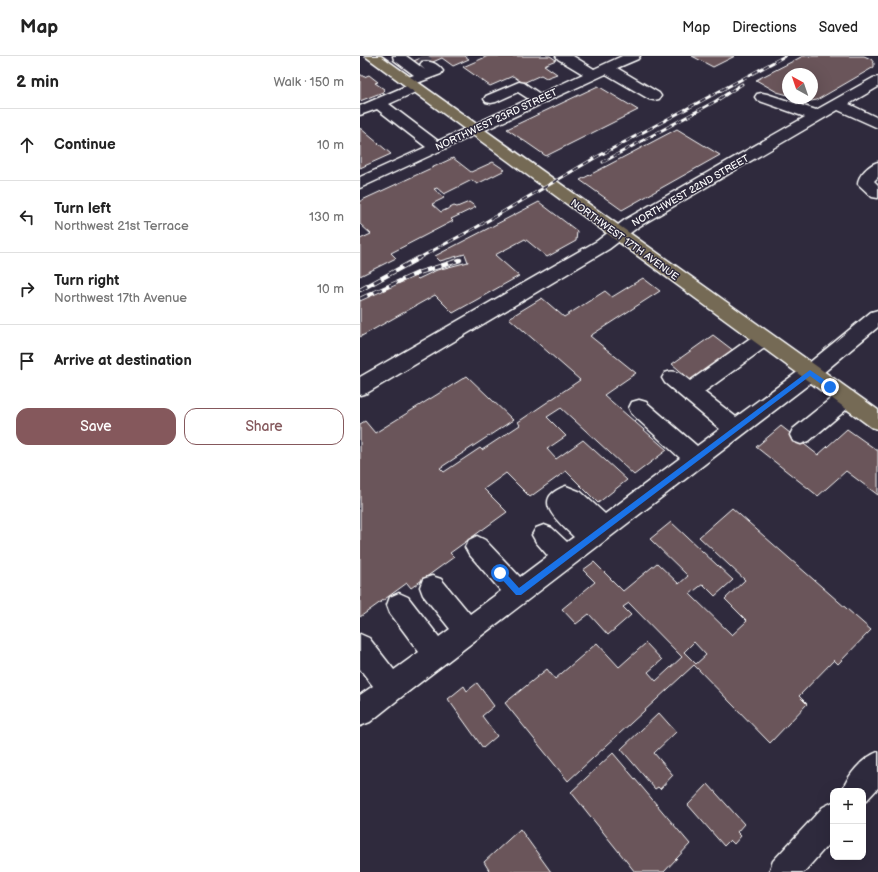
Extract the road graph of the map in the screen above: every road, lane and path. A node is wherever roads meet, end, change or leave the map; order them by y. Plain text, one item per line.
1 (563, 56) edge
2 (633, 56) edge
3 (400, 57) edge
4 (377, 60) edge
5 (426, 64) edge
6 (607, 68) junction
7 (594, 74) junction
8 (878, 80) edge
9 (411, 85) junction
10 (654, 96) dead end
11 (762, 97) dead end
12 (491, 99) dead end
13 (539, 99) junction
14 (379, 103) junction
15 (837, 104) junction
16 (360, 111) edge
17 (818, 116) junction
18 (878, 124) edge
19 (474, 130) junction
20 (436, 147) junction
21 (878, 167) edge
22 (360, 183) edge
23 (878, 193) edge
24 (618, 234) junction
25 (878, 317) edge
26 (763, 339) junction
27 (810, 373) junction
28 (672, 378) dead end
29 (360, 387) edge
30 (690, 392) junction
31 (846, 398) junction
32 (639, 408) dead end
33 (878, 422) edge
34 (735, 429) junction
35 (801, 435) dead end
36 (696, 459) junction
37 (544, 535) dead end
38 (477, 547) dead end
39 (565, 557) junction
40 (432, 587) dead end
41 (518, 593) junction
42 (398, 605) dead end
43 (468, 631) junction
44 (360, 647) edge
45 (436, 654) junction
46 (391, 689) junction
47 (360, 712) edge
48 (878, 766) edge
49 (859, 788) edge
50 (830, 820) edge
51 (784, 872) edge

1 - 7 street
2 - 6 street, NORTHWEST 23RD STREET
3 - 4 street
3 - 5 street
4 - 9 main road, NORTHWEST 17TH AVENUE
5 - 9 street
6 - 7 street, NORTHWEST 23RD STREET
6 - 10 street
7 - 13 street, NORTHWEST 23RD STREET
8 - 15 street, NORTHWEST 22ND STREET
9 - 14 street
9 - 19 main road, NORTHWEST 17TH AVENUE
11 - 17 street
12 - 13 street
13 - 19 street, NORTHWEST 23RD STREET
14 - 16 street
14 - 20 street
15 - 17 street, NORTHWEST 22ND STREET
15 - 18 street
17 - 24 street, NORTHWEST 22ND STREET
19 - 20 street, NORTHWEST 23RD STREET
19 - 24 main road, NORTHWEST 17TH AVENUE
20 - 22 street, NORTHWEST 23RD STREET
21 - 23 street
24 - 26 main road, NORTHWEST 17TH AVENUE
24 - 29 street, NORTHWEST 22ND STREET
25 - 27 street
26 - 27 main road, NORTHWEST 17TH AVENUE
26 - 30 street
27 - 31 main road, NORTHWEST 17TH AVENUE
27 - 34 street
28 - 30 street
30 - 34 street
31 - 33 main road, NORTHWEST 17TH AVENUE
31 - 35 street
32 - 36 street
34 - 36 street
36 - 39 street
37 - 39 street
38 - 41 street
39 - 41 street
40 - 43 street
41 - 43 street
42 - 45 street
43 - 45 street
44 - 46 street
45 - 46 street
46 - 47 street
48 - 49 street
50 - 51 street

